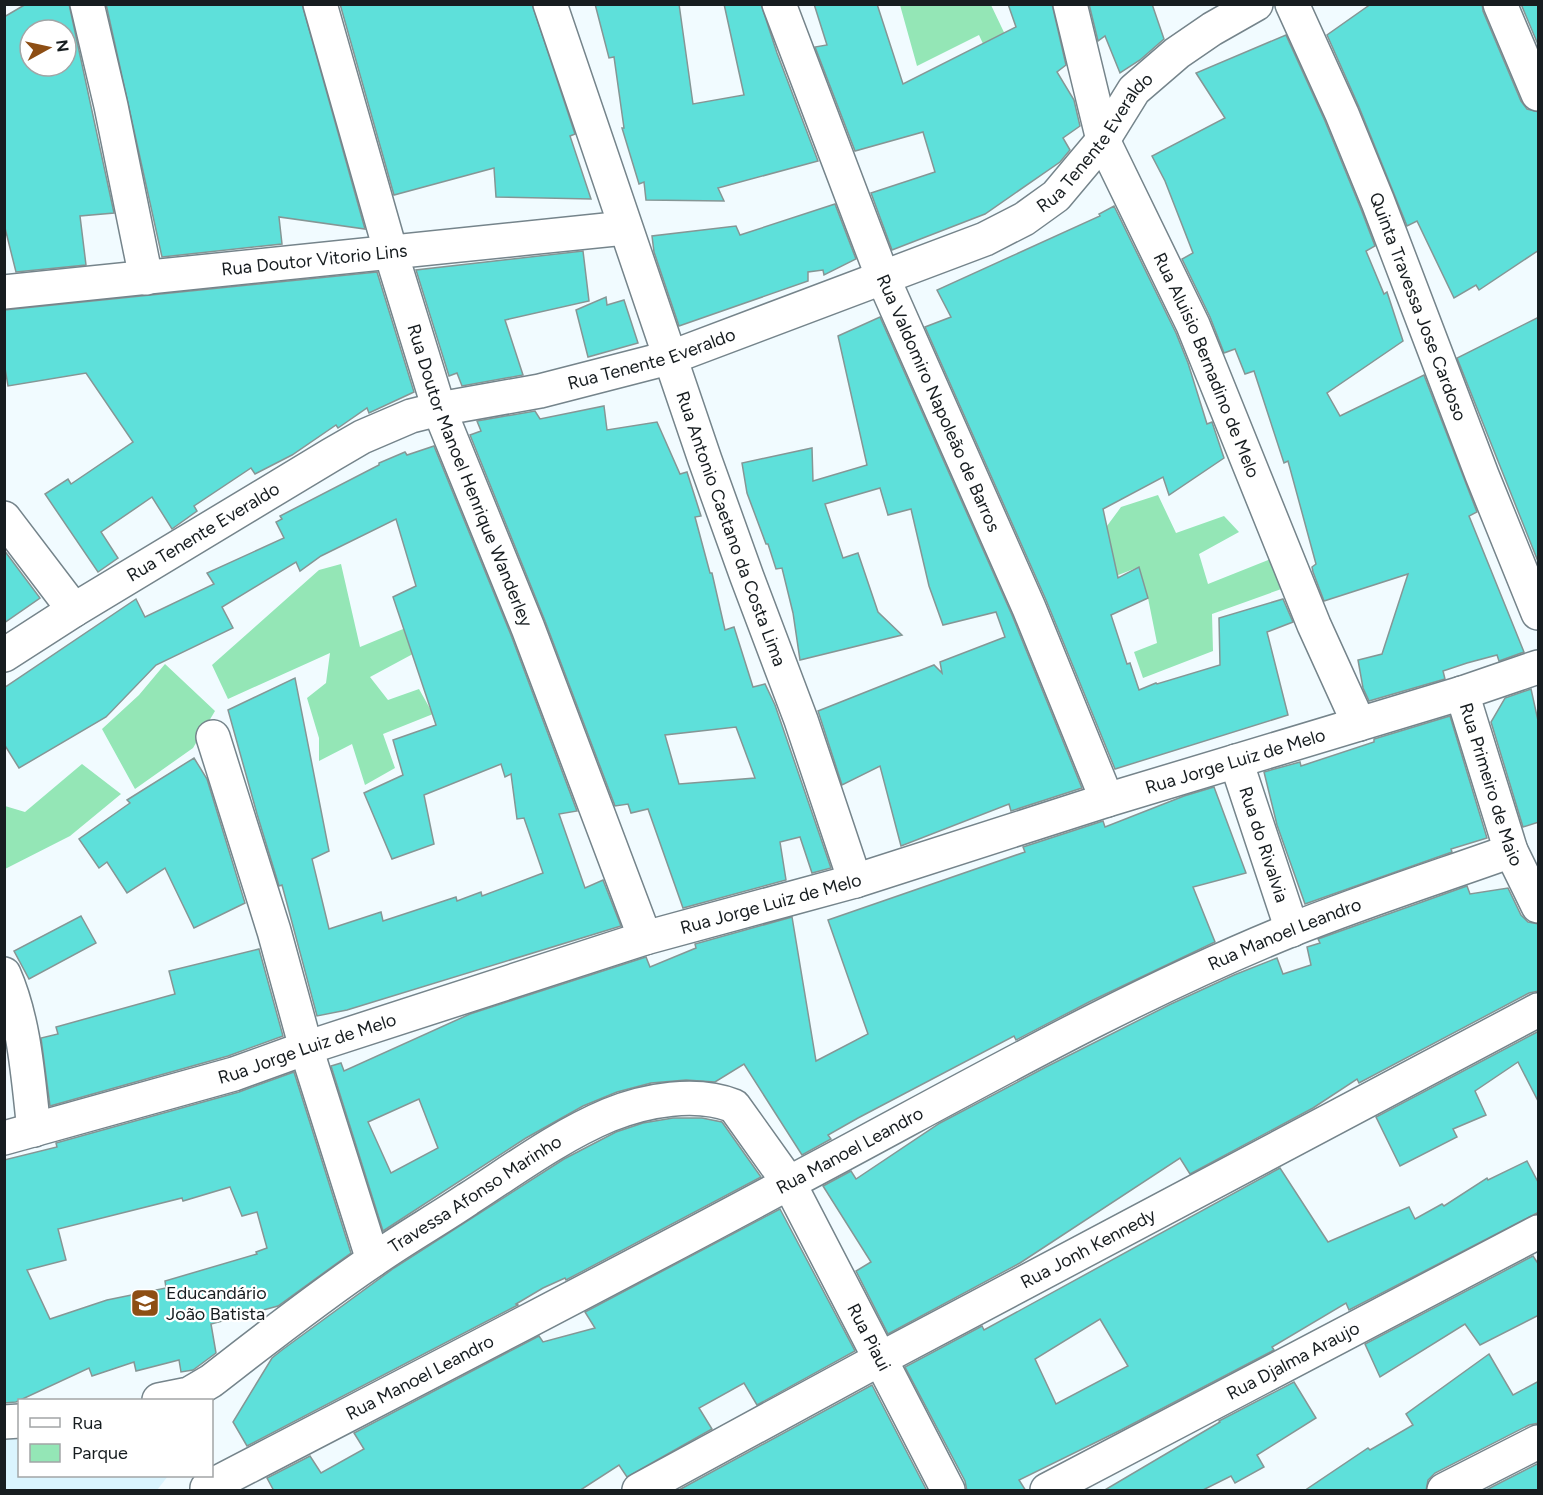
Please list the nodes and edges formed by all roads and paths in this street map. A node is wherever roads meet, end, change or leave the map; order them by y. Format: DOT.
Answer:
graph roads {
  1 [pos="87,4"];
  2 [pos="320,4"];
  3 [pos="550,4"];
  4 [pos="779,4"];
  5 [pos="1070,4"];
  6 [pos="1256,4"];
  7 [pos="1292,4"];
  8 [pos="1500,4"];
  9 [pos="1539,94"];
  10 [pos="1103,140"];
  11 [pos="625,228"];
  12 [pos="391,253"];
  13 [pos="146,278"];
  14 [pos="883,278"];
  15 [pos="4,292"];
  16 [pos="672,357"];
  17 [pos="439,408"];
  18 [pos="4,518"];
  19 [pos="74,610"];
  20 [pos="1539,613"];
  21 [pos="4,655"];
  22 [pos="1539,667"];
  23 [pos="1462,693"];
  24 [pos="1359,724"];
  25 [pos="213,737"];
  26 [pos="1236,762"];
  27 [pos="1107,800"];
  28 [pos="1511,851"];
  29 [pos="855,881"];
  30 [pos="1539,906"];
  31 [pos="1292,930"];
  32 [pos="645,938"];
  33 [pos="4,974"];
  34 [pos="1539,1010"];
  35 [pos="306,1048"];
  36 [pos="19,1134"];
  37 [pos="789,1183"];
  38 [pos="1539,1232"];
  39 [pos="373,1260"];
  40 [pos="880,1359"];
  41 [pos="180,1398"];
  42 [pos="1539,1442"];
  43 [pos="206,1485"];
  44 [pos="639,1491"];
  45 [pos="948,1491"];
  46 [pos="1047,1491"];
  47 [pos="1444,1491"];
  1 -- 13 [label="street"];
  2 -- 12 [label="street, Rua Doutor Manoel Henrique Wanderley"];
  3 -- 11 [label="street, Rua Antonio Caetano da Costa Lima"];
  4 -- 14 [label="street, Rua Valdomiro Napoleão de Barros"];
  5 -- 10 [label="street, Rua Aluisio Bernadino de Melo"];
  6 -- 10 [label="street, Rua Tenente Everaldo"];
  7 -- 20 [label="street, Quinta Travessa Jose Cardoso"];
  8 -- 9 [label="street"];
  10 -- 14 [label="street, Rua Tenente Everaldo"];
  10 -- 24 [label="street, Rua Aluisio Bernadino de Melo"];
  11 -- 12 [label="street, Rua Doutor Vitorio Lins"];
  11 -- 16 [label="street, Rua Antonio Caetano da Costa Lima"];
  12 -- 13 [label="street, Rua Doutor Vitorio Lins"];
  12 -- 17 [label="street, Rua Doutor Manoel Henrique Wanderley"];
  13 -- 15 [label="street, Rua Doutor Vitorio Lins"];
  14 -- 16 [label="street, Rua Tenente Everaldo"];
  14 -- 27 [label="street, Rua Valdomiro Napoleão de Barros"];
  16 -- 17 [label="street, Rua Tenente Everaldo"];
  16 -- 29 [label="street, Rua Antonio Caetano da Costa Lima"];
  17 -- 19 [label="street, Rua Tenente Everaldo"];
  17 -- 32 [label="street, Rua Doutor Manoel Henrique Wanderley"];
  18 -- 19 [label="street"];
  19 -- 21 [label="street, Rua Tenente Everaldo"];
  22 -- 23 [label="street, Rua Jorge Luiz de Melo"];
  23 -- 24 [label="street, Rua Jorge Luiz de Melo"];
  23 -- 28 [label="street, Rua Primeiro de Maio"];
  24 -- 26 [label="street, Rua Jorge Luiz de Melo"];
  25 -- 35 [label="street"];
  26 -- 27 [label="street, Rua Jorge Luiz de Melo"];
  26 -- 31 [label="street, Rua do Rivalvia"];
  27 -- 29 [label="street, Rua Jorge Luiz de Melo"];
  28 -- 30 [label="street, Rua Primeiro de Maio"];
  28 -- 31 [label="street, Rua Manoel Leandro"];
  29 -- 32 [label="street, Rua Jorge Luiz de Melo"];
  31 -- 37 [label="street, Rua Manoel Leandro"];
  32 -- 35 [label="street, Rua Jorge Luiz de Melo"];
  33 -- 36 [label="street"];
  34 -- 40 [label="street, Rua Jonh Kennedy"];
  35 -- 36 [label="street, Rua Jorge Luiz de Melo"];
  35 -- 39 [label="street"];
  37 -- 39 [label="street, Travessa Afonso Marinho"];
  37 -- 40 [label="street, Rua Piaui"];
  37 -- 43 [label="street, Rua Manoel Leandro"];
  38 -- 46 [label="street, Rua Djalma Araujo"];
  39 -- 41 [label="street, Travessa Afonso Marinho"];
  40 -- 44 [label="street, Rua Jonh Kennedy"];
  40 -- 45 [label="street, Rua Piaui"];
  42 -- 47 [label="street"];
}
